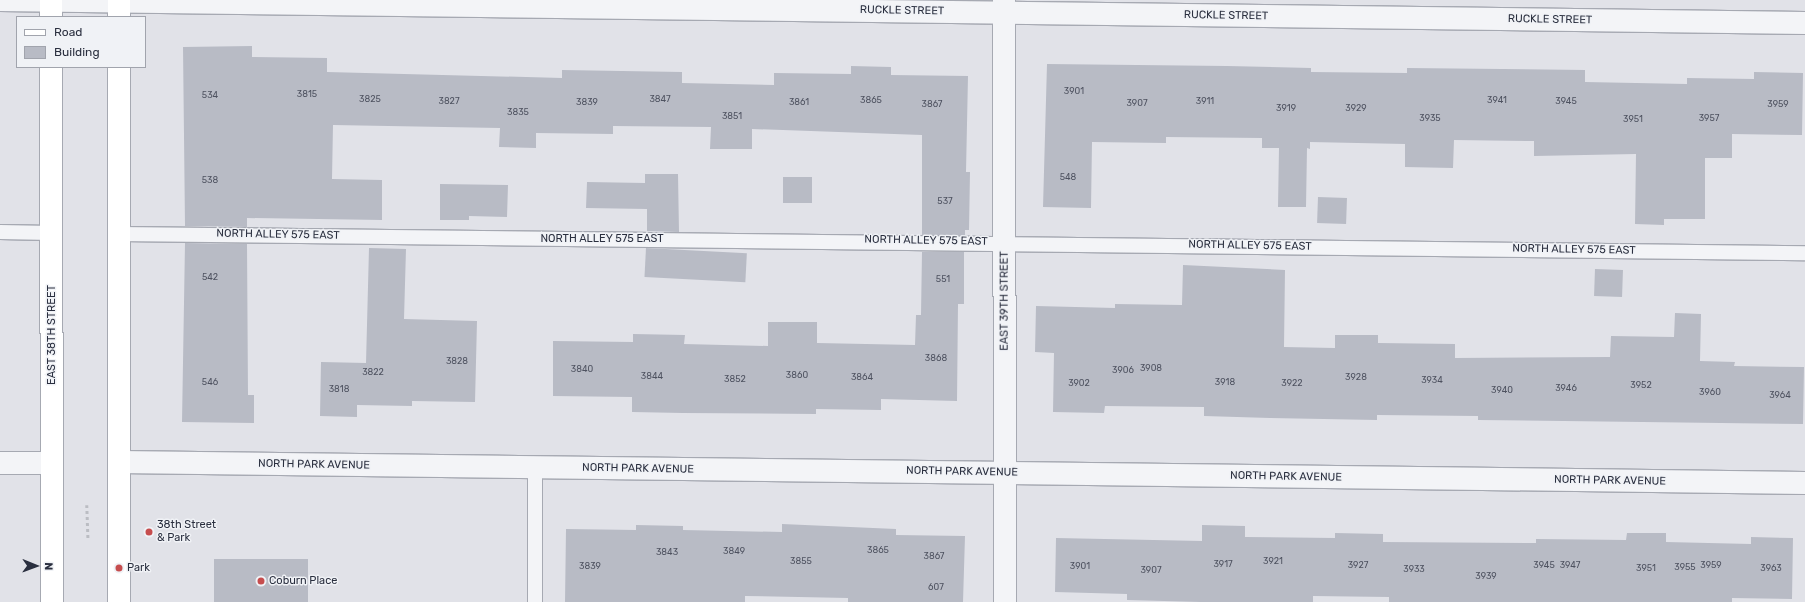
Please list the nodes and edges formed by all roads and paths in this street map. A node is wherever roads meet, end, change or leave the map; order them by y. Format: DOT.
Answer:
graph roads {
  1 [pos="0,0"];
  2 [pos="50,6"];
  3 [pos="119,6"];
  4 [pos="1004,7"];
  5 [pos="1805,23"];
  6 [pos="51,68"];
  7 [pos="119,68"];
  8 [pos="0,232"];
  9 [pos="51,233"];
  10 [pos="119,234"];
  11 [pos="1004,242"];
  12 [pos="1805,253"];
  13 [pos="0,462"];
  14 [pos="119,462"];
  15 [pos="52,463"];
  16 [pos="535,468"];
  17 [pos="1005,473"];
  18 [pos="1805,483"];
  19 [pos="87,505"];
  20 [pos="88,540"];
  21 [pos="52,602"];
  22 [pos="119,602"];
  23 [pos="535,602"];
  24 [pos="1005,602"];
  1 -- 2 [label="street, RUCKLE STREET"];
  2 -- 3 [label="street, RUCKLE STREET"];
  3 -- 4 [label="street, RUCKLE STREET"];
  4 -- 5 [label="street, RUCKLE STREET"];
  4 -- 11 [label="street, EAST 39TH STREET"];
  6 -- 9 [label="main road, EAST 38TH STREET"];
  7 -- 10 [label="main road"];
  8 -- 9 [label="lane"];
  9 -- 15 [label="main road, EAST 38TH STREET"];
  10 -- 11 [label="lane, NORTH ALLEY 575 EAST"];
  10 -- 14 [label="main road"];
  11 -- 12 [label="lane, NORTH ALLEY 575 EAST"];
  11 -- 17 [label="street, EAST 39TH STREET"];
  13 -- 15 [label="street"];
  14 -- 16 [label="street, NORTH PARK AVENUE"];
  14 -- 22 [label="main road"];
  15 -- 21 [label="main road, EAST 38TH STREET"];
  16 -- 17 [label="street, NORTH PARK AVENUE"];
  16 -- 23 [label="lane"];
  17 -- 18 [label="street, NORTH PARK AVENUE"];
  17 -- 24 [label="street, EAST 39TH STREET"];
  19 -- 20 [label="path"];
}
